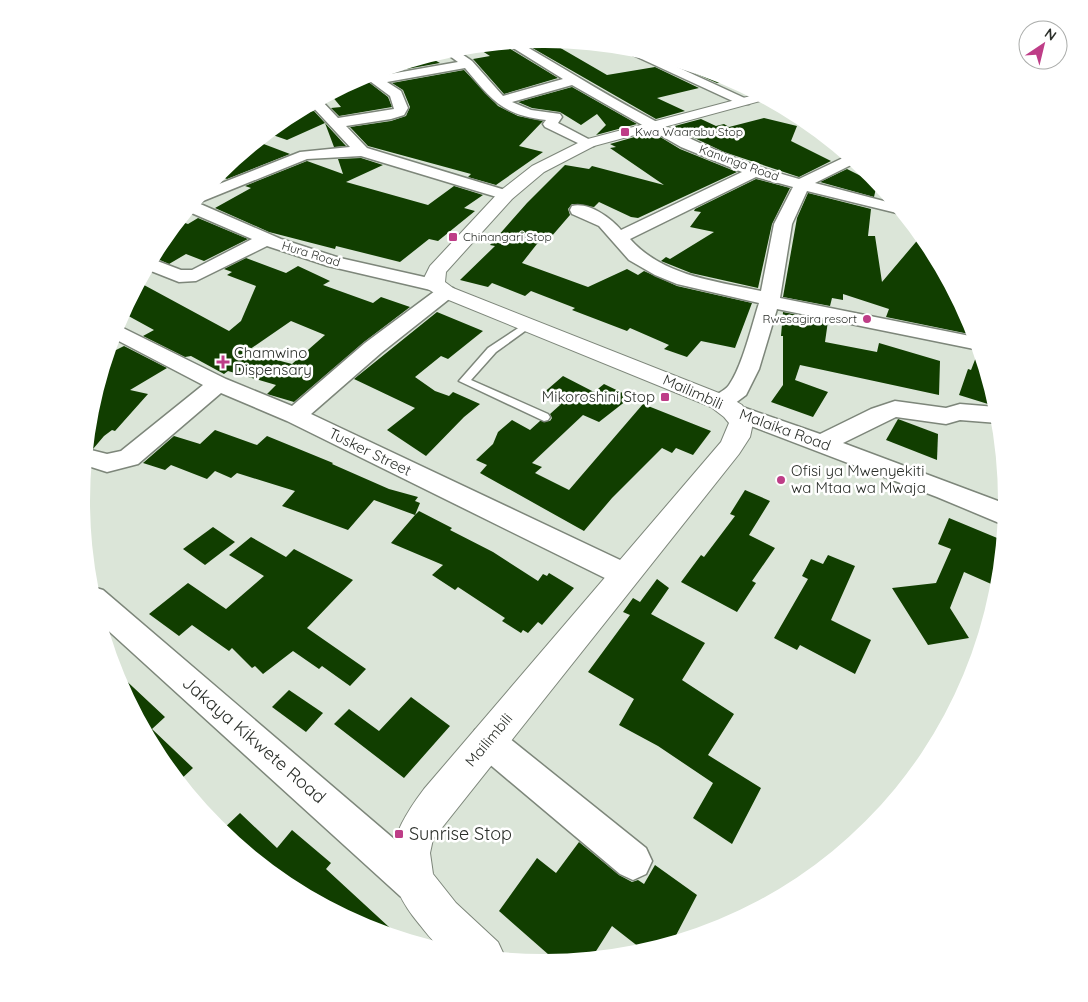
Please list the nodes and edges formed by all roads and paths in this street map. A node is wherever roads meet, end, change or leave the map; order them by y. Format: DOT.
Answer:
graph roads {
  1 [pos="520,48"];
  2 [pos="456,56"];
  3 [pos="468,64"];
  4 [pos="674,67"];
  5 [pos="391,74"];
  6 [pos="376,80"];
  7 [pos="575,80"];
  8 [pos="754,99"];
  9 [pos="500,101"];
  10 [pos="319,107"];
  11 [pos="335,123"];
  12 [pos="651,125"];
  13 [pos="589,143"];
  14 [pos="362,151"];
  15 [pos="845,162"];
  16 [pos="756,171"];
  17 [pos="802,184"];
  18 [pos="212,193"];
  19 [pos="506,195"];
  20 [pos="890,208"];
  21 [pos="197,209"];
  22 [pos="578,210"];
  23 [pos="618,238"];
  24 [pos="267,239"];
  25 [pos="156,267"];
  26 [pos="441,289"];
  27 [pos="769,301"];
  28 [pos="530,324"];
  29 [pos="122,335"];
  30 [pos="968,342"];
  31 [pos="218,384"];
  32 [pos="726,406"];
  33 [pos="989,414"];
  34 [pos="295,416"];
  35 [pos="544,418"];
  36 [pos="821,444"];
  37 [pos="92,459"];
  38 [pos="998,512"];
  39 [pos="625,575"];
  40 [pos="104,608"];
  41 [pos="488,741"];
  42 [pos="633,862"];
  43 [pos="414,882"];
  44 [pos="476,949"];
  1 -- 7 [label="street, Kanunga Road"];
  2 -- 3 [label="street"];
  3 -- 5 [label="street"];
  3 -- 9 [label="street"];
  4 -- 8 [label="street"];
  6 -- 11 [label="street"];
  7 -- 9 [label="street"];
  7 -- 12 [label="street, Kanunga Road"];
  8 -- 12 [label="street"];
  9 -- 13 [label="street"];
  10 -- 11 [label="street"];
  11 -- 14 [label="street"];
  12 -- 13 [label="street"];
  12 -- 16 [label="street, Kanunga Road"];
  13 -- 19 [label="street"];
  14 -- 18 [label="street"];
  14 -- 19 [label="street"];
  15 -- 17 [label="street"];
  16 -- 17 [label="street, Kanunga Road"];
  16 -- 23 [label="street"];
  17 -- 20 [label="street, Kanunga Road"];
  17 -- 27 [label="street"];
  19 -- 26 [label="street"];
  21 -- 24 [label="street, Hura Road"];
  22 -- 23 [label="street"];
  23 -- 27 [label="street"];
  24 -- 25 [label="street"];
  24 -- 26 [label="street, Hura Road"];
  26 -- 28 [label="street, Mailimbili"];
  26 -- 34 [label="street"];
  27 -- 30 [label="street"];
  27 -- 32 [label="street"];
  28 -- 32 [label="street, Mailimbili"];
  28 -- 35 [label="lane"];
  29 -- 31 [label="street, Tusker Street"];
  31 -- 34 [label="street, Tusker Street"];
  31 -- 37 [label="street"];
  32 -- 36 [label="street, Malaika Road"];
  32 -- 39 [label="street, Mailimbili"];
  33 -- 36 [label="street"];
  34 -- 39 [label="street, Tusker Street"];
  36 -- 38 [label="street, Malaika Road"];
  39 -- 41 [label="street, Mailimbili"];
  40 -- 43 [label="street, Jakaya Kikwete Road"];
  41 -- 42 [label="street"];
  41 -- 43 [label="street, Mailimbili"];
  43 -- 44 [label="street, Mailimbili"];
}
